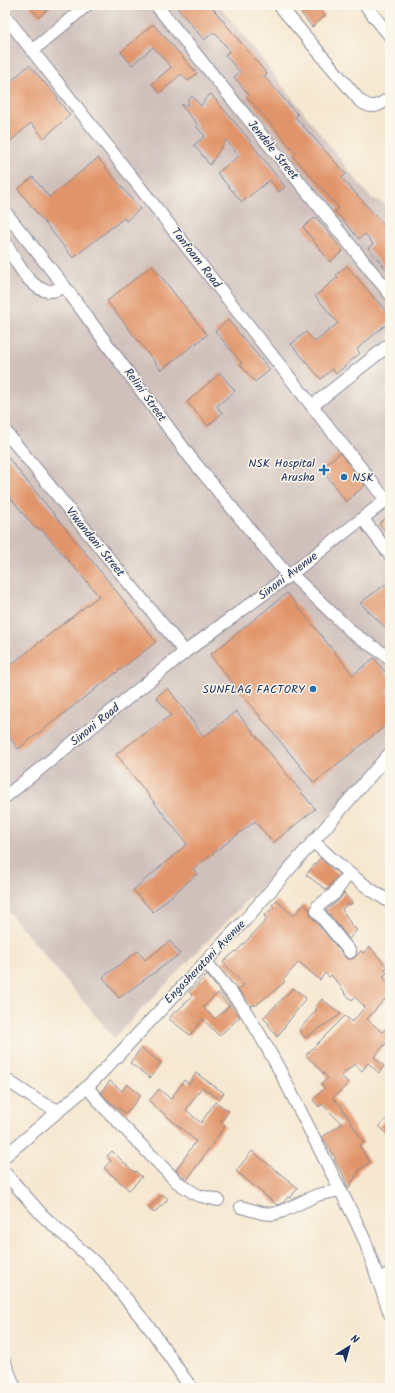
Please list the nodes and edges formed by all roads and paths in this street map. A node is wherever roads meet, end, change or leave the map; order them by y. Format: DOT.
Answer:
graph roads {
  1 [pos="88,5"];
  2 [pos="156,5"];
  3 [pos="279,5"];
  4 [pos="365,5"];
  5 [pos="5,16"];
  6 [pos="390,36"];
  7 [pos="32,51"];
  8 [pos="390,98"];
  9 [pos="5,212"];
  10 [pos="5,242"];
  11 [pos="65,287"];
  12 [pos="390,294"];
  13 [pos="390,344"];
  14 [pos="312,406"];
  15 [pos="5,431"];
  16 [pos="388,498"];
  17 [pos="362,519"];
  18 [pos="390,555"];
  19 [pos="290,575"];
  20 [pos="184,652"];
  21 [pos="390,658"];
  22 [pos="390,753"];
  23 [pos="5,797"];
  24 [pos="313,841"];
  25 [pos="349,873"];
  26 [pos="388,901"];
  27 [pos="350,952"];
  28 [pos="206,962"];
  29 [pos="5,1079"];
  30 [pos="86,1087"];
  31 [pos="59,1111"];
  32 [pos="5,1156"];
  33 [pos="5,1173"];
  34 [pos="340,1190"];
  35 [pos="218,1200"];
  36 [pos="241,1207"];
  37 [pos="390,1274"];
  38 [pos="378,1280"];
  39 [pos="390,1314"];
  40 [pos="6,1368"];
  41 [pos="15,1388"];
  42 [pos="192,1388"];
  1 -- 7 [label="street"];
  2 -- 12 [label="street, Jendele Street"];
  3 -- 8 [label="street"];
  4 -- 6 [label="street"];
  5 -- 7 [label="street, Tanfoam Road"];
  7 -- 14 [label="street, Tanfoam Road"];
  9 -- 11 [label="street, Relini Street"];
  10 -- 11 [label="street"];
  11 -- 19 [label="street, Relini Street"];
  13 -- 14 [label="street"];
  14 -- 16 [label="street, Tanfoam Road"];
  15 -- 20 [label="street, Viwandani Street"];
  16 -- 17 [label="street, Sinoni Avenue"];
  17 -- 18 [label="street"];
  17 -- 19 [label="street, Sinoni Avenue"];
  19 -- 20 [label="street, Sinoni Avenue"];
  19 -- 21 [label="street"];
  20 -- 23 [label="street, Sinoni Road"];
  22 -- 24 [label="street, Engosheratoni Avenue"];
  24 -- 25 [label="street"];
  24 -- 28 [label="street, Engosheratoni Avenue"];
  25 -- 26 [label="street"];
  25 -- 27 [label="street"];
  28 -- 30 [label="street, Engosheratoni Avenue"];
  28 -- 34 [label="street"];
  29 -- 31 [label="street"];
  30 -- 31 [label="street, Engosheratoni Avenue"];
  30 -- 35 [label="street"];
  31 -- 32 [label="street, Engosheratoni Avenue"];
  33 -- 42 [label="street"];
  34 -- 36 [label="street"];
  34 -- 38 [label="street"];
  37 -- 38 [label="street"];
  38 -- 39 [label="street"];
  40 -- 41 [label="street"];
}
